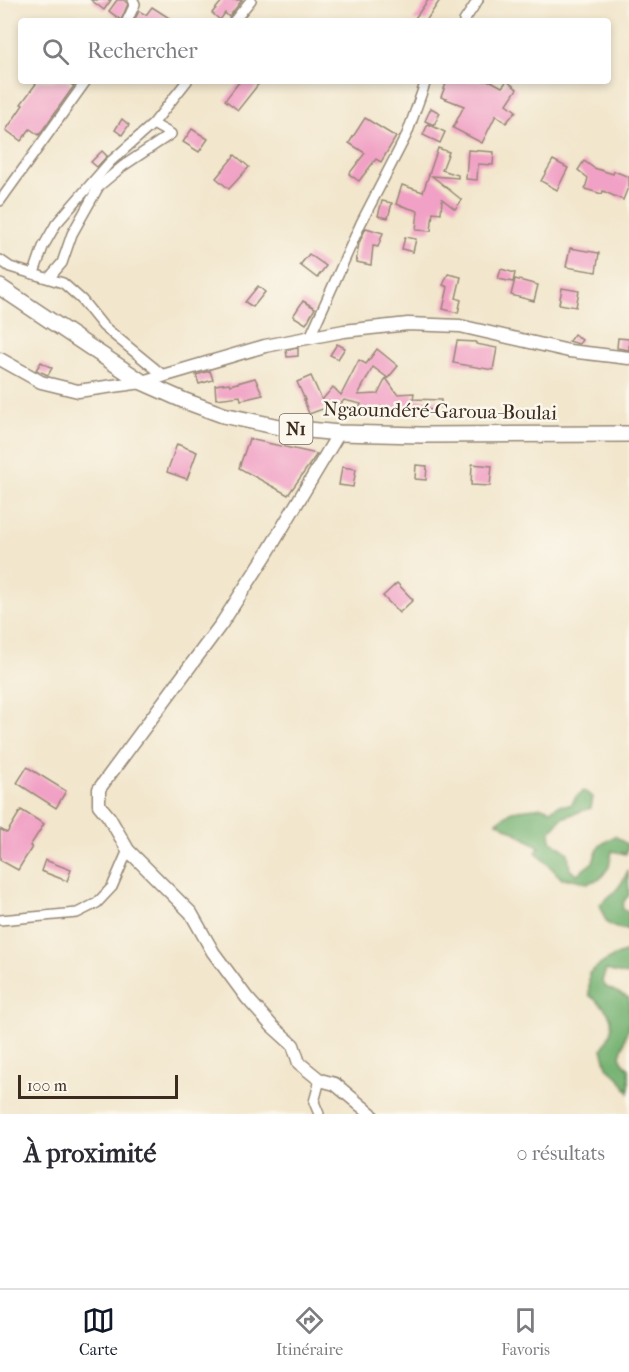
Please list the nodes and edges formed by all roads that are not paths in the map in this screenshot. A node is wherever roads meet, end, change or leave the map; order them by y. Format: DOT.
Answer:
graph roads {
  1 [pos="133,0"];
  2 [pos="250,0"];
  3 [pos="478,0"];
  4 [pos="128,18"];
  5 [pos="236,18"];
  6 [pos="466,18"];
  7 [pos="84,84"];
  8 [pos="185,84"];
  9 [pos="425,84"];
  10 [pos="153,124"];
  11 [pos="0,201"];
  12 [pos="0,260"];
  13 [pos="34,273"];
  14 [pos="49,278"];
  15 [pos="0,286"];
  16 [pos="310,337"];
  17 [pos="629,358"];
  18 [pos="0,359"];
  19 [pos="164,376"];
  20 [pos="142,382"];
  21 [pos="339,433"];
  22 [pos="629,434"];
  23 [pos="128,850"];
  24 [pos="0,920"];
  25 [pos="320,1080"];
  26 [pos="319,1114"];
  27 [pos="371,1114"];
  1 -- 4 [label="street"];
  2 -- 5 [label="street"];
  3 -- 6 [label="street"];
  7 -- 11 [label="street"];
  8 -- 10 [label="street"];
  9 -- 16 [label="street"];
  10 -- 13 [label="street"];
  10 -- 14 [label="street"];
  12 -- 13 [label="street"];
  13 -- 14 [label="street"];
  14 -- 19 [label="street"];
  15 -- 20 [label="highway, Ngaoundéré-Garoua-Boulai / N1"];
  16 -- 17 [label="street"];
  16 -- 19 [label="street"];
  18 -- 20 [label="street"];
  19 -- 20 [label="street"];
  20 -- 21 [label="highway, Ngaoundéré-Garoua-Boulai / N1"];
  21 -- 22 [label="highway, Ngaoundéré-Garoua-Boulai / N1"];
  21 -- 23 [label="street"];
  23 -- 24 [label="street"];
  23 -- 25 [label="street"];
  25 -- 26 [label="street"];
  25 -- 27 [label="street"];
}
